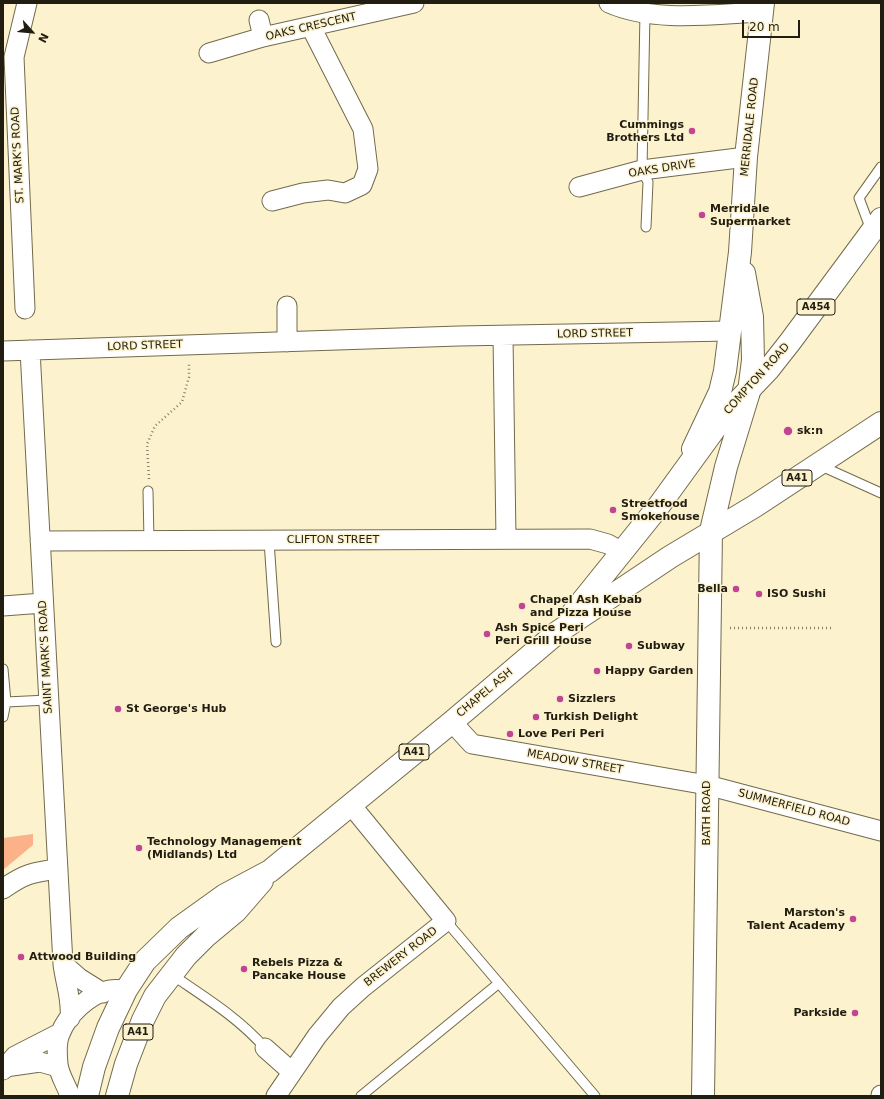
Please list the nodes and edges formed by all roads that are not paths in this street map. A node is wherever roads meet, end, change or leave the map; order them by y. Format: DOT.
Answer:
graph roads {
  1 [pos="27,3"];
  2 [pos="414,3"];
  3 [pos="610,3"];
  4 [pos="763,7"];
  5 [pos="645,12"];
  6 [pos="311,27"];
  7 [pos="209,53"];
  8 [pos="8,57"];
  9 [pos="746,157"];
  10 [pos="881,167"];
  11 [pos="642,170"];
  12 [pos="579,187"];
  13 [pos="272,201"];
  14 [pos="876,225"];
  15 [pos="646,227"];
  16 [pos="740,252"];
  17 [pos="287,306"];
  18 [pos="26,309"];
  19 [pos="730,331"];
  20 [pos="503,336"];
  21 [pos="287,342"];
  22 [pos="30,350"];
  23 [pos="3,351"];
  24 [pos="749,392"];
  25 [pos="881,424"];
  26 [pos="818,464"];
  27 [pos="677,483"];
  28 [pos="148,491"];
  29 [pos="881,493"];
  30 [pos="711,531"];
  31 [pos="506,540"];
  32 [pos="40,541"];
  33 [pos="150,541"];
  34 [pos="268,541"];
  35 [pos="622,552"];
  36 [pos="42,603"];
  37 [pos="3,606"];
  38 [pos="558,632"];
  39 [pos="276,642"];
  40 [pos="3,669"];
  41 [pos="48,700"];
  42 [pos="6,702"];
  43 [pos="3,717"];
  44 [pos="452,722"];
  45 [pos="707,785"];
  46 [pos="352,805"];
  47 [pos="881,831"];
  48 [pos="58,869"];
  49 [pos="270,871"];
  50 [pos="3,889"];
  51 [pos="446,921"];
  52 [pos="63,964"];
  53 [pos="170,974"];
  54 [pos="499,983"];
  55 [pos="126,990"];
  56 [pos="103,993"];
  57 [pos="70,1019"];
  58 [pos="265,1048"];
  59 [pos="58,1067"];
  60 [pos="4,1068"];
  61 [pos="292,1072"];
  62 [pos="70,1096"];
  63 [pos="87,1096"];
  64 [pos="117,1096"];
  65 [pos="276,1096"];
  66 [pos="361,1096"];
  67 [pos="595,1096"];
  68 [pos="703,1096"];
  1 -- 8 [label="street, ST. MARK'S ROAD"];
  2 -- 6 [label="street, OAKS CRESCENT"];
  3 -- 5 [label="street"];
  4 -- 5 [label="street"];
  4 -- 9 [label="main road, MERRIDALE ROAD"];
  5 -- 11 [label="lane"];
  6 -- 7 [label="street, OAKS CRESCENT"];
  6 -- 13 [label="street"];
  8 -- 18 [label="street, ST. MARK'S ROAD"];
  9 -- 11 [label="street, OAKS DRIVE"];
  9 -- 16 [label="main road, MERRIDALE ROAD"];
  10 -- 14 [label="lane"];
  11 -- 12 [label="street, OAKS DRIVE"];
  11 -- 15 [label="lane"];
  14 -- 24 [label="main road, COMPTON ROAD / A454"];
  16 -- 19 [label="main road, MERRIDALE ROAD"];
  16 -- 24 [label="main road, MERRIDALE ROAD"];
  17 -- 21 [label="street"];
  19 -- 20 [label="street, LORD STREET"];
  19 -- 27 [label="main road, MERRIDALE ROAD"];
  20 -- 21 [label="street, LORD STREET"];
  20 -- 31 [label="street"];
  21 -- 22 [label="street, LORD STREET"];
  22 -- 23 [label="street, LORD STREET"];
  22 -- 32 [label="street, SAINT MARK'S ROAD"];
  24 -- 27 [label="main road, COMPTON ROAD / A454"];
  24 -- 30 [label="main road, BATH ROAD"];
  25 -- 26 [label="main road, A41"];
  26 -- 29 [label="lane"];
  26 -- 30 [label="main road, A41"];
  27 -- 35 [label="main road, A454"];
  28 -- 33 [label="lane"];
  30 -- 38 [label="main road, CHAPEL ASH / A41"];
  30 -- 45 [label="main road, BATH ROAD"];
  31 -- 34 [label="street, CLIFTON STREET"];
  31 -- 35 [label="street, CLIFTON STREET"];
  32 -- 33 [label="street, CLIFTON STREET"];
  32 -- 36 [label="street, SAINT MARK'S ROAD"];
  33 -- 34 [label="street, CLIFTON STREET"];
  34 -- 39 [label="lane"];
  35 -- 38 [label="main road, A454"];
  36 -- 37 [label="street"];
  36 -- 41 [label="street, SAINT MARK'S ROAD"];
  38 -- 44 [label="main road, CHAPEL ASH / A41"];
  40 -- 42 [label="lane"];
  41 -- 42 [label="lane"];
  41 -- 48 [label="street, SAINT MARK'S ROAD"];
  42 -- 43 [label="lane"];
  44 -- 45 [label="street, MEADOW STREET"];
  44 -- 46 [label="main road, CHAPEL ASH / A41"];
  45 -- 47 [label="street, SUMMERFIELD ROAD"];
  45 -- 68 [label="main road, BATH ROAD"];
  46 -- 49 [label="main road, CHAPEL ASH / A41"];
  46 -- 51 [label="street, BREWERY ROAD"];
  48 -- 50 [label="street"];
  48 -- 52 [label="street, SAINT MARK'S ROAD"];
  49 -- 53 [label="main road, A41"];
  49 -- 55 [label="main road, A41"];
  51 -- 54 [label="lane"];
  51 -- 61 [label="street, BREWERY ROAD"];
  52 -- 56 [label="street"];
  52 -- 57 [label="street, SAINT MARK'S ROAD"];
  53 -- 58 [label="lane"];
  53 -- 64 [label="main road, A41"];
  54 -- 66 [label="lane"];
  54 -- 67 [label="lane"];
  55 -- 56 [label="street"];
  55 -- 63 [label="main road, A41"];
  56 -- 57 [label="street"];
  57 -- 59 [label="street, SAINT MARK'S ROAD"];
  57 -- 60 [label="street"];
  58 -- 61 [label="street"];
  59 -- 60 [label="street"];
  59 -- 62 [label="street, SAINT MARK'S ROAD"];
  61 -- 65 [label="street, BREWERY ROAD"];
}
